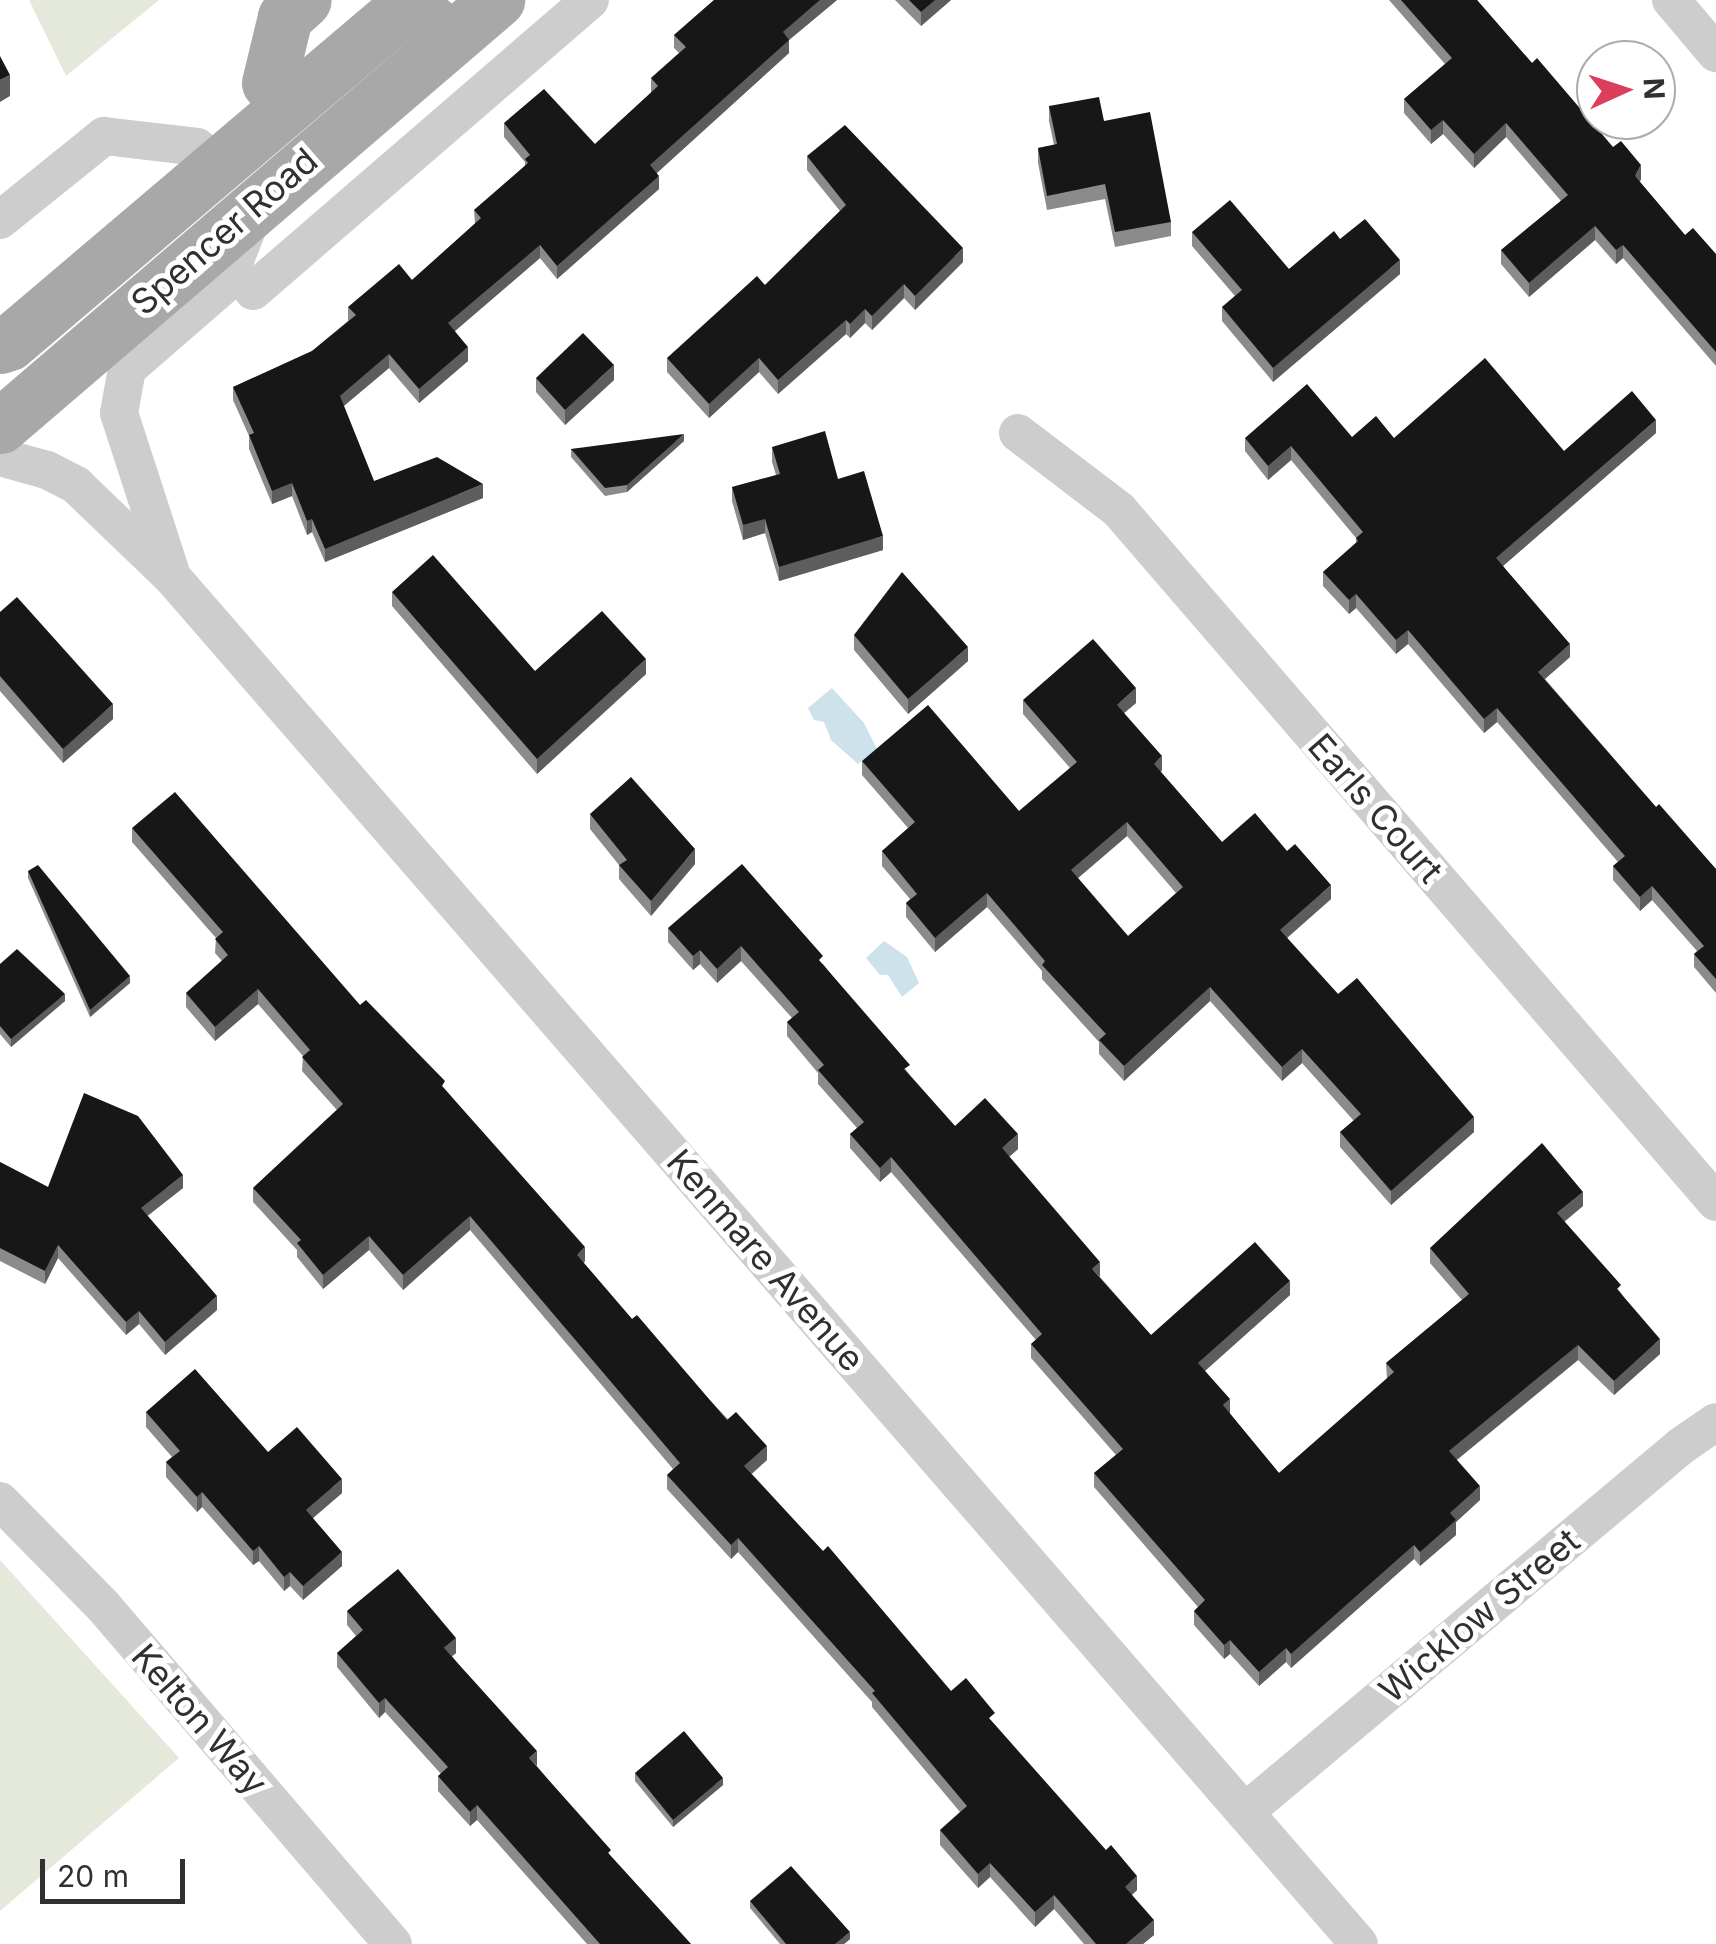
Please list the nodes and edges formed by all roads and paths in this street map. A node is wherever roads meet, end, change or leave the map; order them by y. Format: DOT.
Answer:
graph roads {
  1 [pos="304,0"];
  2 [pos="361,0"];
  3 [pos="497,0"];
  4 [pos="590,0"];
  5 [pos="1671,0"];
  6 [pos="450,38"];
  7 [pos="1716,53"];
  8 [pos="269,83"];
  9 [pos="492,87"];
  10 [pos="198,147"];
  11 [pos="258,200"];
  12 [pos="0,220"];
  13 [pos="253,291"];
  14 [pos="0,303"];
  15 [pos="0,346"];
  16 [pos="0,426"];
  17 [pos="1018,433"];
  18 [pos="0,457"];
  19 [pos="172,577"];
  20 [pos="1716,1202"];
  21 [pos="1716,1422"];
  22 [pos="0,1501"];
  23 [pos="1245,1812"];
  24 [pos="393,1944"];
  25 [pos="1359,1944"];
  1 -- 8 [label="main road"];
  2 -- 8 [label="main road"];
  3 -- 6 [label="main road, Spencer Road"];
  4 -- 9 [label="street, Spencer Road"];
  5 -- 7 [label="street"];
  6 -- 9 [label="street"];
  6 -- 11 [label="main road, Spencer Road"];
  6 -- 15 [label="main road"];
  8 -- 10 [label="main road"];
  9 -- 13 [label="street, Spencer Road"];
  10 -- 12 [label="street"];
  10 -- 14 [label="main road"];
  11 -- 16 [label="main road, Spencer Road"];
  11 -- 19 [label="street, Kenmare Avenue"];
  17 -- 20 [label="street, Earls Court"];
  18 -- 19 [label="street, Kenmare Avenue"];
  19 -- 23 [label="street, Kenmare Avenue"];
  21 -- 23 [label="street, Wicklow Street"];
  22 -- 24 [label="street, Kelton Way"];
  23 -- 25 [label="street, Kenmare Avenue"];
}
